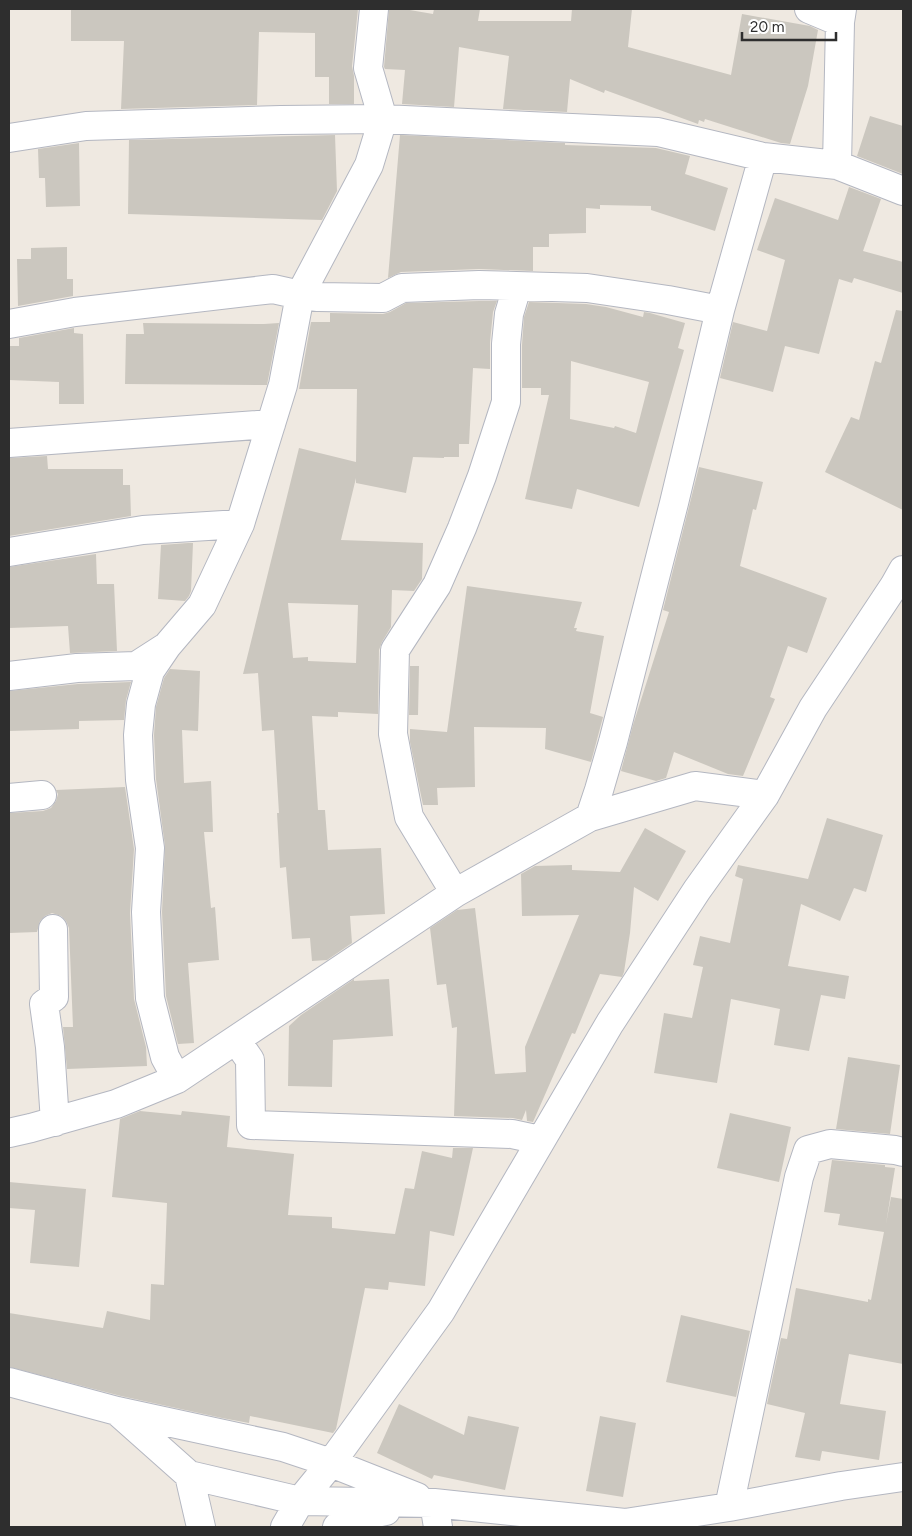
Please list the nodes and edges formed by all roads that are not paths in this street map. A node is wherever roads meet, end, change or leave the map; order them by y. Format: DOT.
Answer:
graph roads {
  1 [pos="374,9"];
  2 [pos="809,9"];
  3 [pos="841,16"];
  4 [pos="383,119"];
  5 [pos="9,138"];
  6 [pos="763,157"];
  7 [pos="837,165"];
  8 [pos="903,191"];
  9 [pos="517,287"];
  10 [pos="300,295"];
  11 [pos="720,310"];
  12 [pos="9,324"];
  13 [pos="272,424"];
  14 [pos="9,443"];
  15 [pos="240,524"];
  16 [pos="9,552"];
  17 [pos="900,581"];
  18 [pos="167,646"];
  19 [pos="9,676"];
  20 [pos="42,795"];
  21 [pos="765,795"];
  22 [pos="9,798"];
  23 [pos="590,817"];
  24 [pos="455,893"];
  25 [pos="54,929"];
  26 [pos="236,1040"];
  27 [pos="177,1079"];
  28 [pos="55,1122"];
  29 [pos="9,1133"];
  30 [pos="540,1140"];
  31 [pos="903,1152"];
  32 [pos="9,1382"];
  33 [pos="117,1411"];
  34 [pos="331,1463"];
  35 [pos="189,1475"];
  36 [pos="903,1477"];
  37 [pos="300,1501"];
  38 [pos="729,1507"];
  39 [pos="436,1515"];
  40 [pos="202,1527"];
  41 [pos="285,1527"];
  42 [pos="337,1527"];
  1 -- 4 [label="street"];
  2 -- 3 [label="street"];
  3 -- 7 [label="street"];
  4 -- 5 [label="street"];
  4 -- 6 [label="street"];
  4 -- 10 [label="street"];
  6 -- 7 [label="street"];
  6 -- 11 [label="street"];
  7 -- 8 [label="street"];
  9 -- 10 [label="street"];
  9 -- 11 [label="street"];
  9 -- 24 [label="street"];
  10 -- 12 [label="street"];
  10 -- 13 [label="street"];
  11 -- 23 [label="street"];
  13 -- 14 [label="street"];
  13 -- 15 [label="street"];
  15 -- 16 [label="street"];
  15 -- 18 [label="street"];
  17 -- 21 [label="street"];
  18 -- 19 [label="street"];
  18 -- 27 [label="street"];
  20 -- 22 [label="street"];
  21 -- 23 [label="street"];
  21 -- 30 [label="street"];
  23 -- 24 [label="street"];
  24 -- 26 [label="street"];
  25 -- 28 [label="street"];
  26 -- 27 [label="street"];
  26 -- 30 [label="street"];
  27 -- 28 [label="street"];
  28 -- 29 [label="street"];
  30 -- 34 [label="street"];
  31 -- 38 [label="street"];
  32 -- 33 [label="street"];
  33 -- 34 [label="street"];
  33 -- 35 [label="street"];
  34 -- 37 [label="street"];
  34 -- 39 [label="street"];
  35 -- 37 [label="street"];
  35 -- 40 [label="street"];
  36 -- 38 [label="street"];
  37 -- 39 [label="street"];
  37 -- 41 [label="street"];
  38 -- 39 [label="street"];
  39 -- 42 [label="street"];
}
